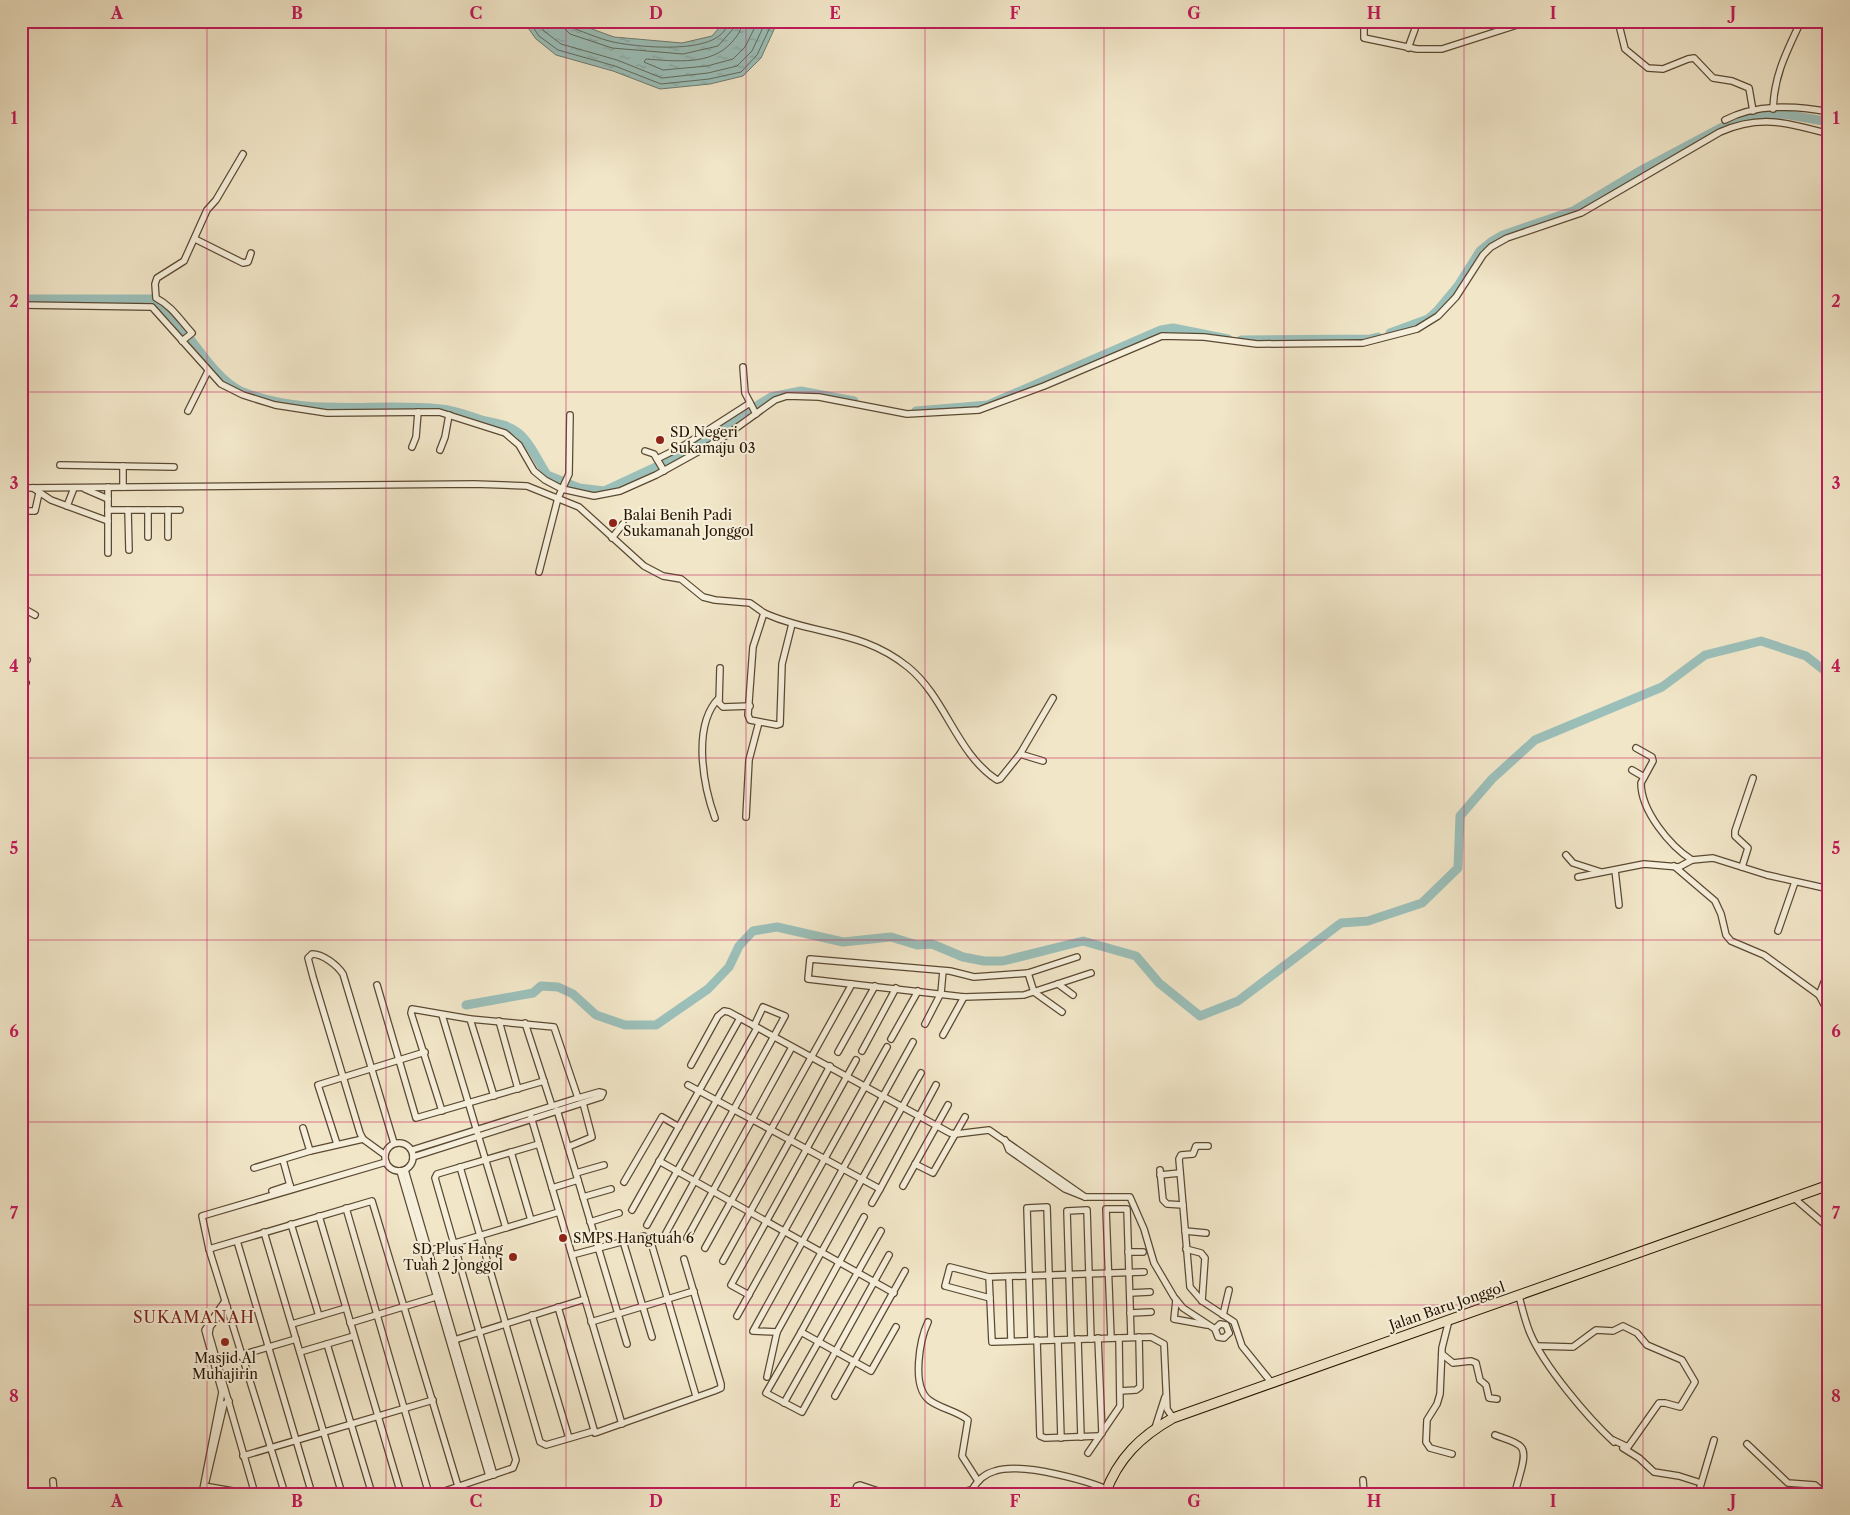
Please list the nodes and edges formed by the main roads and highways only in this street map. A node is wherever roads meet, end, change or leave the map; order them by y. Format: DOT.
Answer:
graph roads {
  1 [pos="1829,1185"];
  2 [pos="1106,1491"];
  1 -- 2 [label="main road, Jalan Baru Jonggol"];
}
